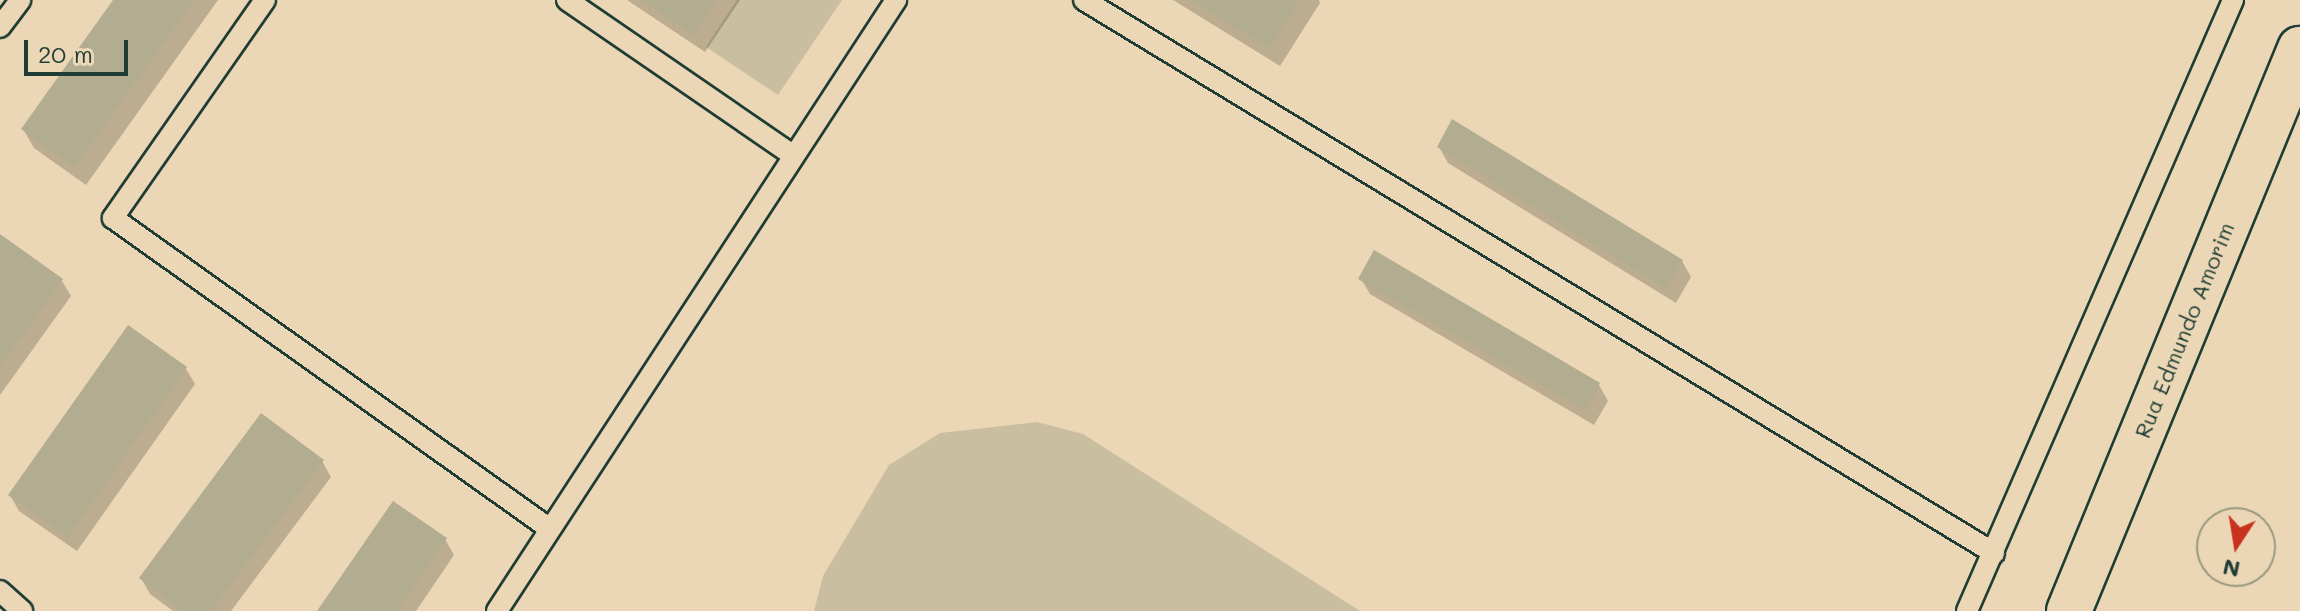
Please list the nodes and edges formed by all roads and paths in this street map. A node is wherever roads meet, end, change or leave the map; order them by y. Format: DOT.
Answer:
graph roads {
  1 [pos="20,0"];
  2 [pos="265,0"];
  3 [pos="567,0"];
  4 [pos="896,0"];
  5 [pos="1084,0"];
  6 [pos="2233,0"];
  7 [pos="0,27"];
  8 [pos="2300,49"];
  9 [pos="794,156"];
  10 [pos="550,529"];
  11 [pos="1994,553"];
  12 [pos="0,591"];
  13 [pos="22,611"];
  14 [pos="497,611"];
  15 [pos="1967,611"];
  16 [pos="2069,611"];
  1 -- 7 [label="lane"];
  2 -- 10 [label="lane"];
  3 -- 9 [label="lane"];
  4 -- 9 [label="lane"];
  5 -- 11 [label="lane"];
  6 -- 11 [label="lane"];
  8 -- 16 [label="street, Rua Edmundo Amorim"];
  9 -- 10 [label="lane"];
  10 -- 14 [label="lane"];
  11 -- 15 [label="lane"];
  12 -- 13 [label="lane"];
}
